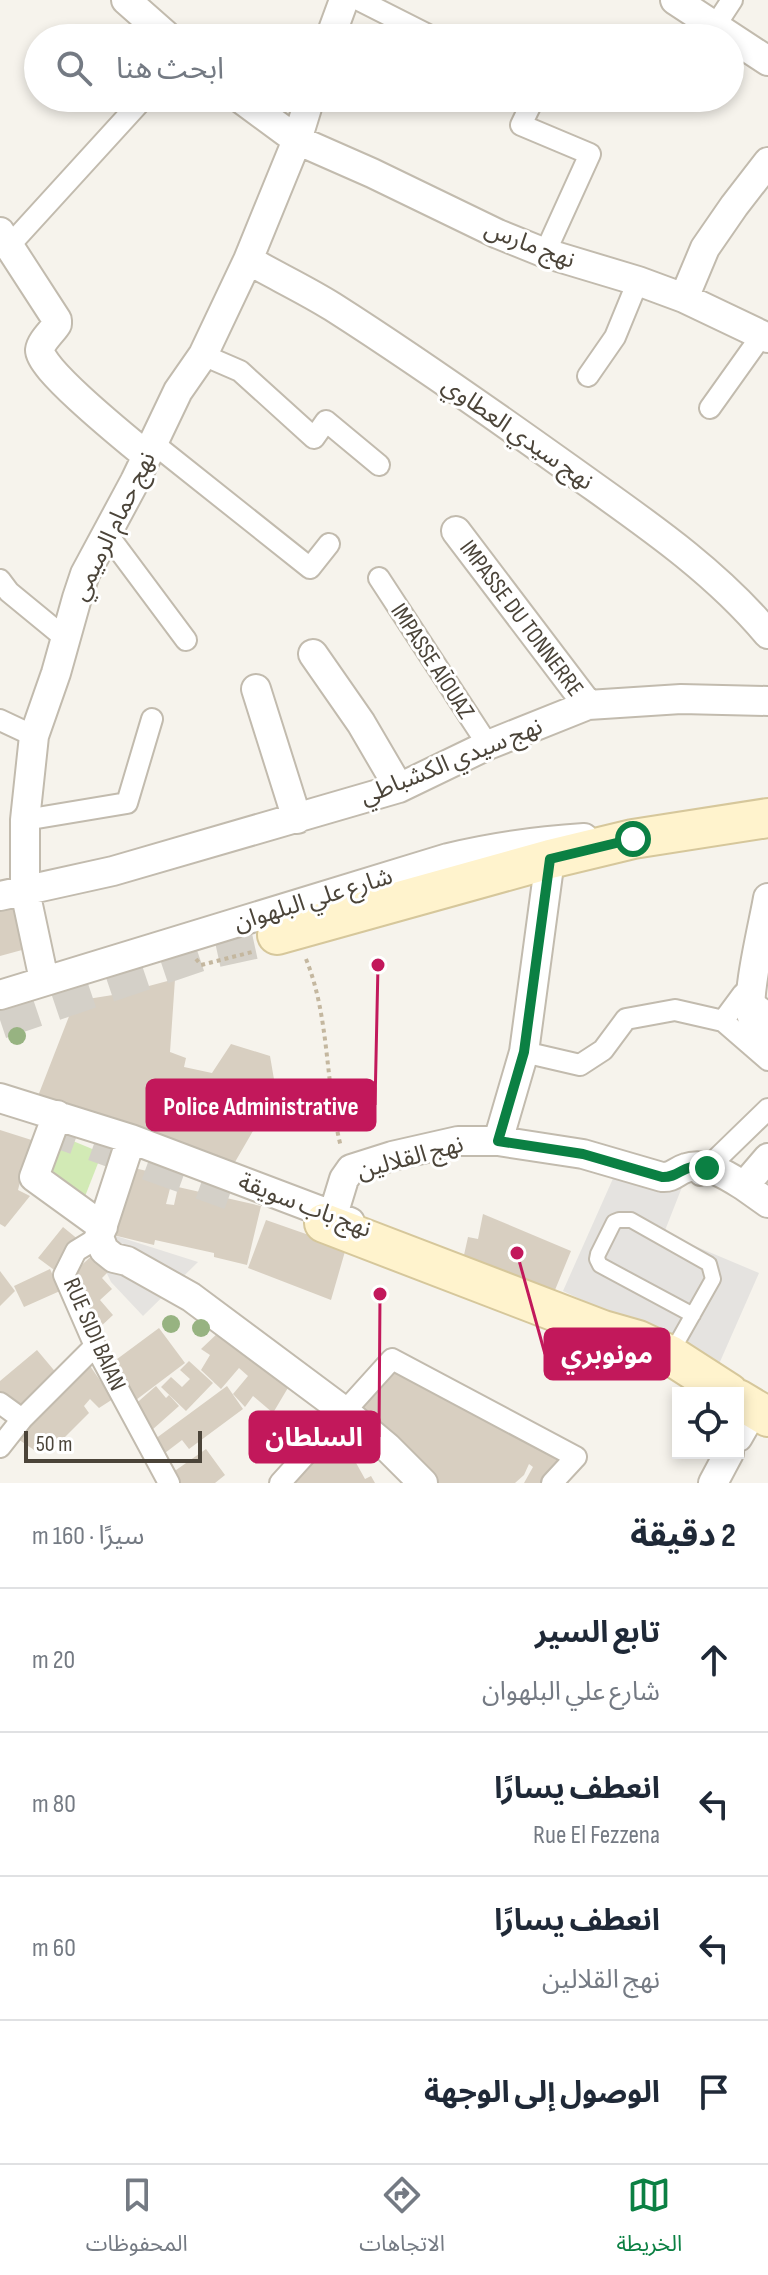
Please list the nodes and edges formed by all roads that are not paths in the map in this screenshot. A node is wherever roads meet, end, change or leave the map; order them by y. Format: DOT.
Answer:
graph roads {
  1 [pos="126,0"];
  2 [pos="344,0"];
  3 [pos="359,0"];
  4 [pos="675,0"];
  5 [pos="732,0"];
  6 [pos="153,24"];
  7 [pos="335,24"];
  8 [pos="406,24"];
  9 [pos="712,24"];
  10 [pos="716,24"];
  11 [pos="744,45"];
  12 [pos="768,61"];
  13 [pos="130,112"];
  14 [pos="259,112"];
  15 [pos="306,112"];
  16 [pos="527,112"];
  17 [pos="297,140"];
  18 [pos="768,162"];
  19 [pos="4,239"];
  20 [pos="545,253"];
  21 [pos="248,260"];
  22 [pos="638,281"];
  23 [pos="684,298"];
  24 [pos="765,336"];
  25 [pos="203,355"];
  26 [pos="588,376"];
  27 [pos="710,408"];
  28 [pos="150,449"];
  29 [pos="379,465"];
  30 [pos="456,531"];
  31 [pos="107,534"];
  32 [pos="329,544"];
  33 [pos="379,578"];
  34 [pos="0,580"];
  35 [pos="768,634"];
  36 [pos="65,638"];
  37 [pos="186,640"];
  38 [pos="313,654"];
  39 [pos="256,689"];
  40 [pos="768,701"];
  41 [pos="588,705"];
  42 [pos="152,719"];
  43 [pos="0,720"];
  44 [pos="34,736"];
  45 [pos="488,745"];
  46 [pos="399,788"];
  47 [pos="768,818"];
  48 [pos="297,819"];
  49 [pos="25,820"];
  50 [pos="633,839"];
  51 [pos="550,859"];
  52 [pos="12,894"];
  53 [pos="768,898"];
  54 [pos="279,946"];
  55 [pos="44,980"];
  56 [pos="0,995"];
  57 [pos="760,1006"];
  58 [pos="723,1021"];
  59 [pos="768,1036"];
  60 [pos="524,1052"];
  61 [pos="768,1060"];
  62 [pos="0,1098"];
  63 [pos="768,1109"];
  64 [pos="57,1115"];
  65 [pos="131,1139"];
  66 [pos="498,1141"];
  67 [pos="768,1158"];
  68 [pos="707,1168"];
  69 [pos="744,1186"];
  70 [pos="768,1203"];
  71 [pos="768,1215"];
  72 [pos="328,1219"];
  73 [pos="101,1232"];
  74 [pos="693,1315"];
  75 [pos="95,1346"];
  76 [pos="670,1355"];
  77 [pos="0,1403"];
  78 [pos="344,1411"];
  79 [pos="745,1411"];
  80 [pos="22,1419"];
  81 [pos="0,1447"];
  82 [pos="726,1459"];
  83 [pos="169,1483"];
  84 [pos="280,1483"];
  85 [pos="423,1483"];
  86 [pos="552,1483"];
  87 [pos="713,1483"];
  1 -- 6 [label="street"];
  2 -- 7 [label="street"];
  3 -- 8 [label="street"];
  4 -- 9 [label="street"];
  5 -- 10 [label="street"];
  11 -- 12 [label="street"];
  13 -- 19 [label="street"];
  14 -- 17 [label="street, نهج مارس"];
  15 -- 17 [label="street, نهج حمام الرميمي"];
  16 -- 20 [label="street"];
  17 -- 20 [label="street, نهج مارس"];
  17 -- 21 [label="street, نهج حمام الرميمي"];
  18 -- 23 [label="street"];
  19 -- 28 [label="street"];
  20 -- 22 [label="street, نهج مارس"];
  21 -- 25 [label="street, نهج حمام الرميمي"];
  21 -- 35 [label="street, نهج سيدي العطاوي"];
  22 -- 23 [label="street, نهج مارس"];
  22 -- 26 [label="street"];
  23 -- 24 [label="street, نهج مارس"];
  24 -- 27 [label="street"];
  25 -- 28 [label="street, نهج حمام الرميمي"];
  25 -- 29 [label="street"];
  28 -- 31 [label="street, نهج حمام الرميمي"];
  28 -- 32 [label="street"];
  30 -- 41 [label="street, IMPASSE DU TONNERRE"];
  31 -- 36 [label="street, نهج حمام الرميمي"];
  31 -- 37 [label="street"];
  33 -- 45 [label="street, IMPASSE AĨOUAZ"];
  34 -- 36 [label="street"];
  36 -- 44 [label="street, نهج حمام الرميمي"];
  38 -- 46 [label="street"];
  39 -- 48 [label="street"];
  40 -- 41 [label="street, نهج سيدي الكشباطي"];
  41 -- 45 [label="street, نهج سيدي الكشباطي"];
  42 -- 49 [label="street"];
  43 -- 44 [label="street"];
  44 -- 49 [label="street, نهج حمام الرميمي"];
  45 -- 46 [label="street, نهج سيدي الكشباطي"];
  46 -- 48 [label="street, نهج سيدي الكشباطي"];
  47 -- 50 [label="main road, شارع علي البلهوان"];
  48 -- 52 [label="street, نهج سيدي الكشباطي"];
  49 -- 52 [label="street, نهج حمام الرميمي"];
  50 -- 51 [label="main road, شارع علي البلهوان"];
  50 -- 55 [label="street, شارع علي البلهوان"];
  51 -- 54 [label="main road, شارع علي البلهوان"];
  51 -- 60 [label="street"];
  52 -- 55 [label="street, نهج حمام الرميمي"];
  53 -- 57 [label="street"];
  55 -- 56 [label="street, شارع علي البلهوان"];
  57 -- 58 [label="street"];
  57 -- 59 [label="street"];
  58 -- 60 [label="street"];
  58 -- 61 [label="street"];
  60 -- 66 [label="street"];
  62 -- 64 [label="street, نهج باب سويقة"];
  63 -- 68 [label="street"];
  64 -- 65 [label="street, نهج باب سويقة"];
  64 -- 73 [label="street"];
  65 -- 72 [label="street, نهج باب سويقة"];
  65 -- 73 [label="street"];
  66 -- 68 [label="street, نهج القلالين"];
  66 -- 72 [label="street, نهج القلالين"];
  67 -- 69 [label="street"];
  68 -- 69 [label="street"];
  68 -- 71 [label="street"];
  69 -- 70 [label="street"];
  72 -- 76 [label="main road, نهج باب سويقة"];
  73 -- 75 [label="street, RUE SIDI BAIAN"];
  73 -- 78 [label="street"];
  74 -- 74 [label="lane"];
  74 -- 76 [label="lane"];
  75 -- 80 [label="street"];
  75 -- 83 [label="street, RUE SIDI BAIAN"];
  76 -- 79 [label="main road, نهج باب سويقة"];
  77 -- 80 [label="street"];
  78 -- 84 [label="street"];
  78 -- 85 [label="street"];
  78 -- 86 [label="street"];
  80 -- 81 [label="street"];
  82 -- 87 [label="street"];
}
